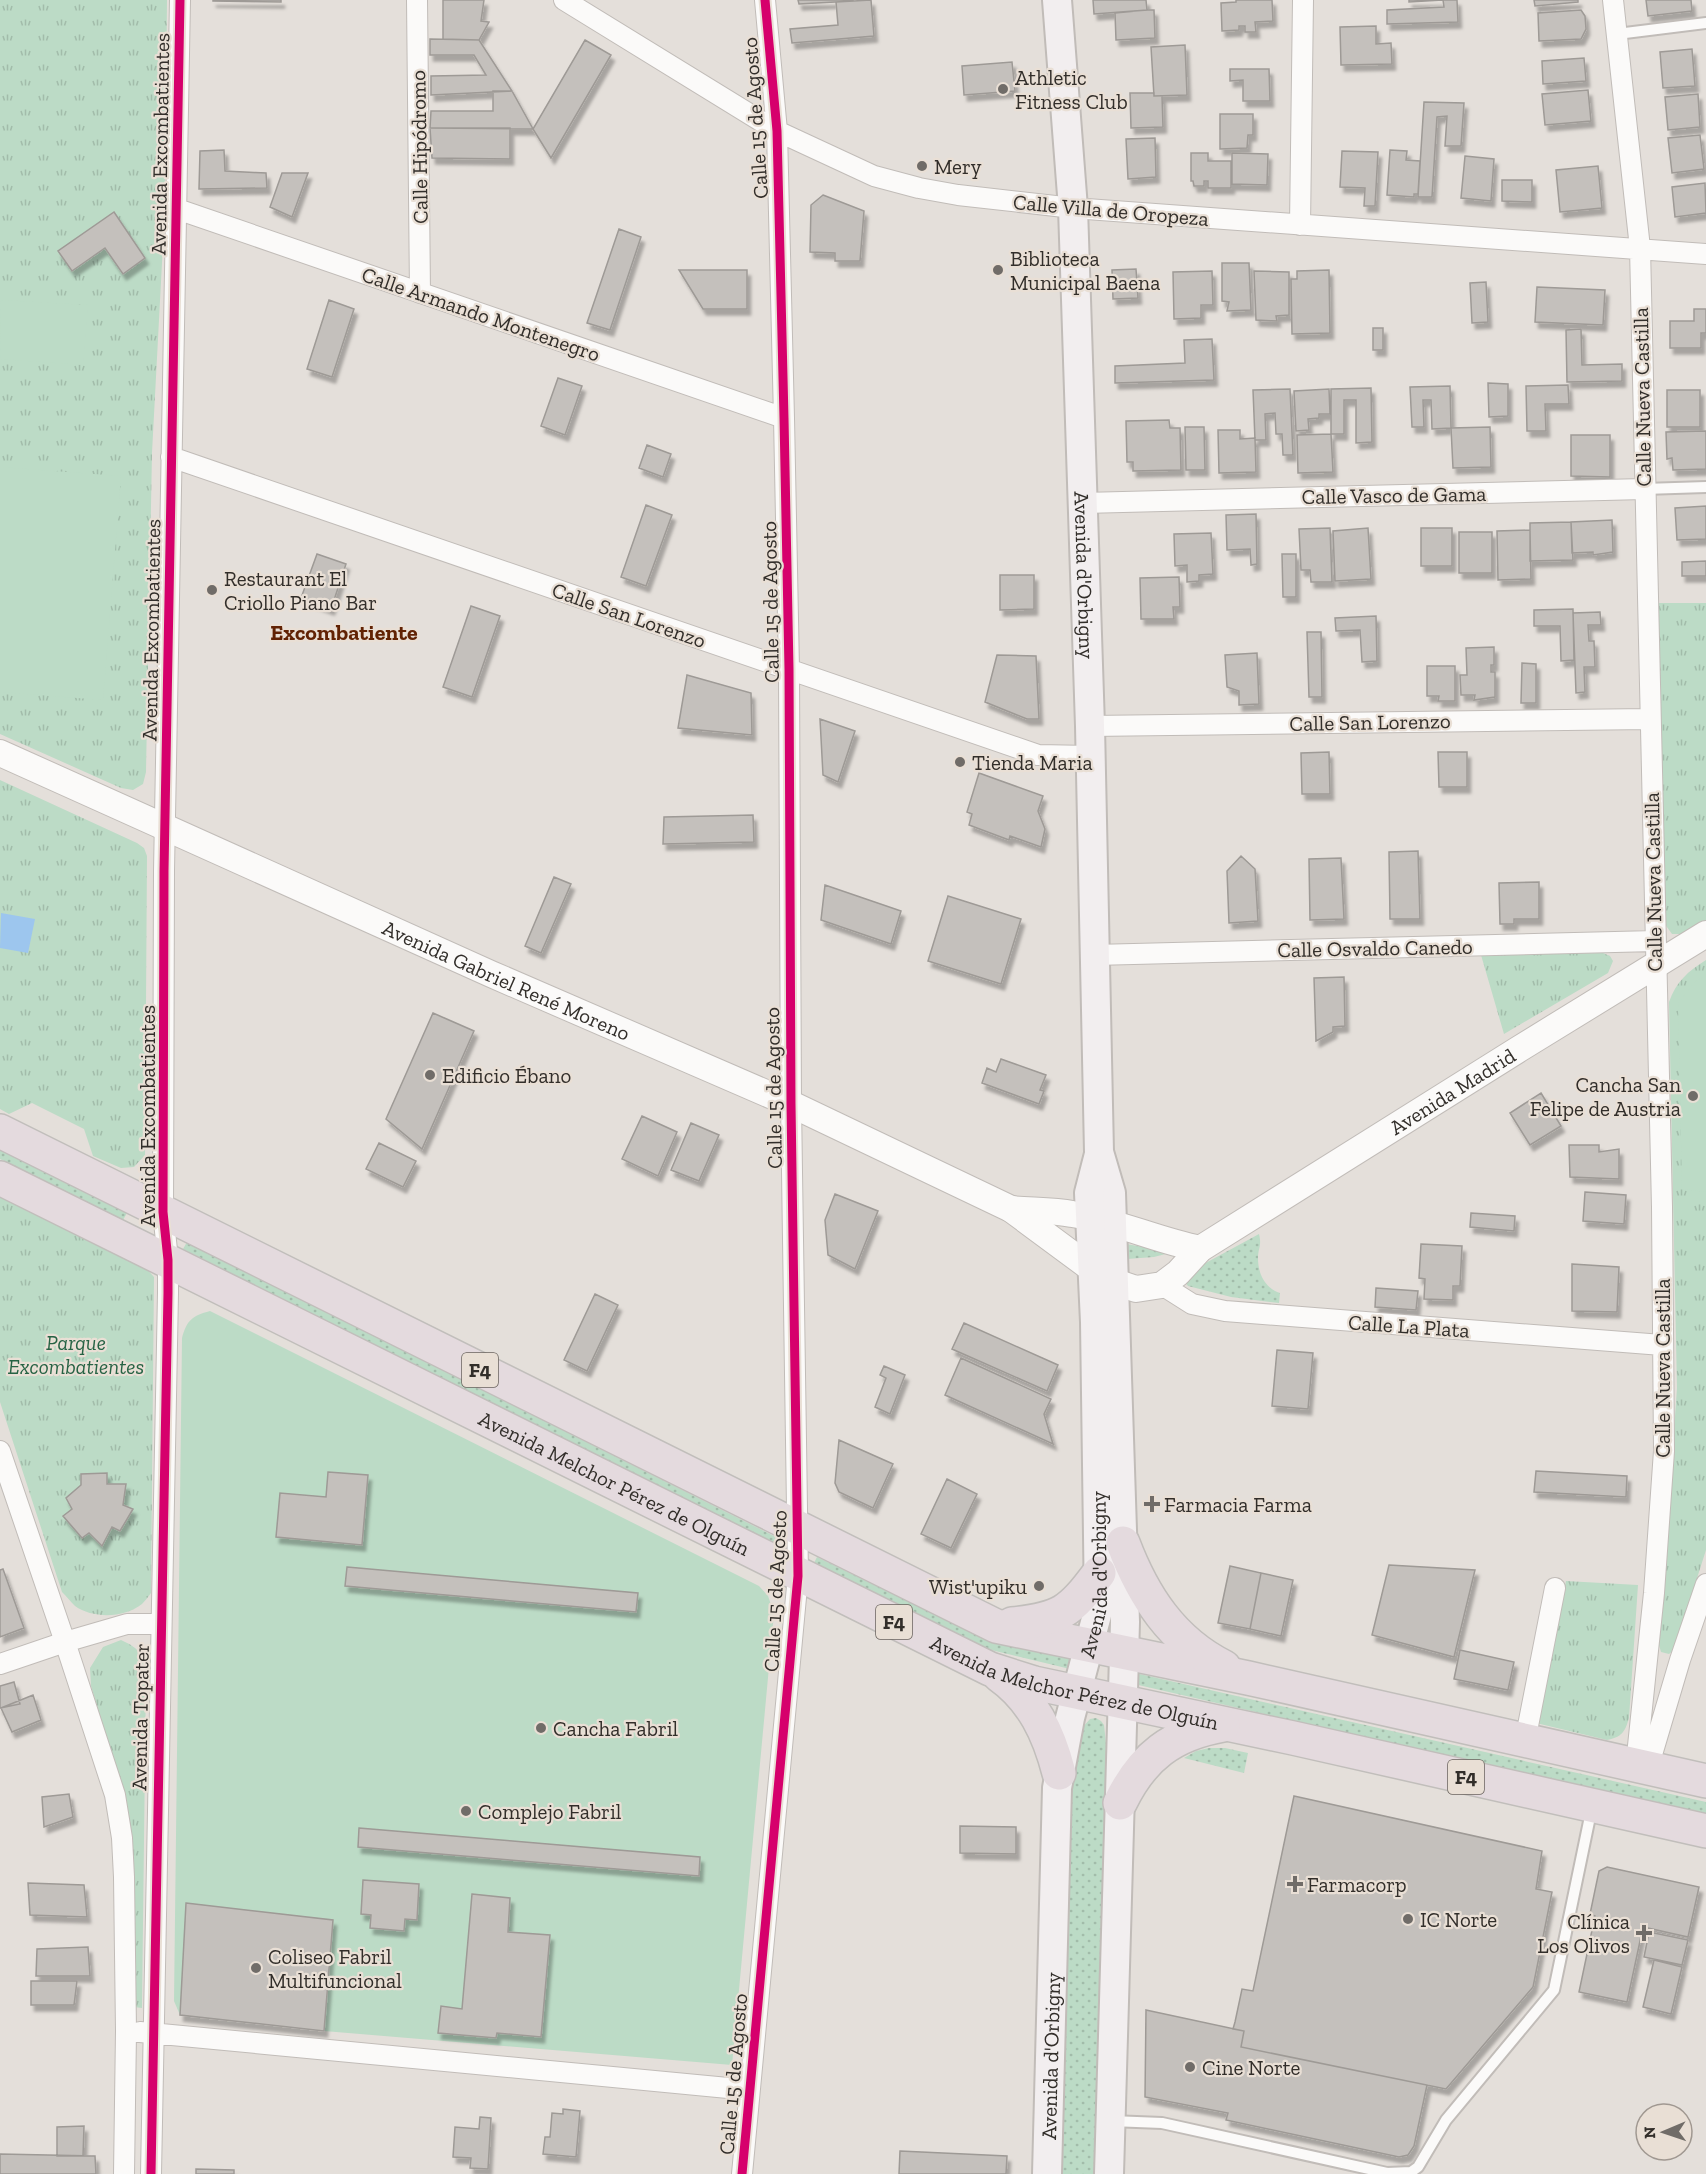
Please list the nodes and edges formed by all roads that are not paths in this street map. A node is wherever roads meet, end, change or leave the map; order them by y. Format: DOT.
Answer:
graph roads {
  1 [pos="180,0"];
  2 [pos="417,0"];
  3 [pos="564,0"];
  4 [pos="765,0"];
  5 [pos="1057,0"];
  6 [pos="1304,0"];
  7 [pos="1613,0"];
  8 [pos="1706,23"];
  9 [pos="1617,34"];
  10 [pos="777,130"];
  11 [pos="1073,208"];
  12 [pos="177,209"];
  13 [pos="1300,225"];
  14 [pos="1640,248"];
  15 [pos="1706,254"];
  16 [pos="420,293"];
  17 [pos="784,418"];
  18 [pos="171,458"];
  19 [pos="1706,487"];
  20 [pos="1644,489"];
  21 [pos="1083,503"];
  22 [pos="789,669"];
  23 [pos="1649,719"];
  24 [pos="1090,726"];
  25 [pos="0,753"];
  26 [pos="1090,756"];
  27 [pos="166,828"];
  28 [pos="1706,934"];
  29 [pos="1655,953"];
  30 [pos="1094,955"];
  31 [pos="791,1104"];
  32 [pos="0,1131"];
  33 [pos="0,1178"];
  34 [pos="1011,1209"];
  35 [pos="163,1212"];
  36 [pos="1101,1221"];
  37 [pos="1200,1249"];
  38 [pos="168,1260"];
  39 [pos="1103,1275"];
  40 [pos="1162,1285"];
  41 [pos="1662,1345"];
  42 [pos="0,1451"];
  43 [pos="798,1527"];
  44 [pos="1123,1543"];
  45 [pos="1099,1573"];
  46 [pos="798,1576"];
  47 [pos="1706,1584"];
  48 [pos="1554,1587"];
  49 [pos="160,1624"];
  50 [pos="996,1626"];
  51 [pos="65,1642"];
  52 [pos="1090,1646"];
  53 [pos="1125,1653"];
  54 [pos="1648,1655"];
  55 [pos="1680,1660"];
  56 [pos="0,1664"];
  57 [pos="990,1669"];
  58 [pos="1248,1678"];
  59 [pos="1078,1692"];
  60 [pos="1123,1702"];
  61 [pos="1225,1724"];
  62 [pos="1525,1741"];
  63 [pos="1642,1766"];
  64 [pos="1059,1773"];
  65 [pos="1706,1781"];
  66 [pos="1120,1803"];
  67 [pos="1589,1819"];
  68 [pos="1706,1831"];
  69 [pos="126,2031"];
  70 [pos="152,2032"];
  71 [pos="749,2090"];
  72 [pos="1110,2121"];
  73 [pos="124,2174"];
  74 [pos="151,2174"];
  75 [pos="742,2174"];
  76 [pos="1047,2174"];
  77 [pos="1109,2174"];
  1 -- 12 [label="street, Avenida Excombatientes"];
  2 -- 16 [label="street, Calle Hipódromo"];
  3 -- 10 [label="street, Calle Villa de Oropeza"];
  4 -- 10 [label="street, Calle 15 de Agosto"];
  5 -- 11 [label="main road, Avenida d'Orbigny"];
  6 -- 13 [label="street"];
  7 -- 9 [label="street, Calle Nueva Castilla"];
  8 -- 9 [label="lane"];
  9 -- 14 [label="street, Calle Nueva Castilla"];
  10 -- 11 [label="street, Calle Villa de Oropeza"];
  10 -- 17 [label="street, Calle 15 de Agosto"];
  11 -- 13 [label="street, Calle Villa de Oropeza"];
  11 -- 21 [label="main road, Avenida d'Orbigny"];
  12 -- 16 [label="street, Calle Armando Montenegro"];
  12 -- 18 [label="street, Avenida Excombatientes"];
  13 -- 14 [label="street, Calle Villa de Oropeza"];
  14 -- 15 [label="street, Calle Villa de Oropeza"];
  14 -- 20 [label="street, Calle Nueva Castilla"];
  16 -- 17 [label="street, Calle Armando Montenegro"];
  17 -- 22 [label="street, Calle 15 de Agosto"];
  18 -- 22 [label="street, Calle San Lorenzo"];
  18 -- 27 [label="street, Avenida Excombatientes"];
  19 -- 20 [label="lane, Calle Vasco de Gama"];
  20 -- 21 [label="street, Calle Vasco de Gama"];
  20 -- 23 [label="street, Calle Nueva Castilla"];
  21 -- 24 [label="main road, Avenida d'Orbigny"];
  22 -- 26 [label="street, Calle San Lorenzo"];
  22 -- 31 [label="street, Calle 15 de Agosto"];
  23 -- 24 [label="street, Calle San Lorenzo"];
  23 -- 29 [label="street, Calle Nueva Castilla"];
  24 -- 26 [label="main road, Avenida d'Orbigny"];
  25 -- 27 [label="street, Avenida Gabriel René Moreno"];
  26 -- 30 [label="main road, Avenida d'Orbigny"];
  27 -- 31 [label="street, Avenida Gabriel René Moreno"];
  27 -- 35 [label="street, Avenida Excombatientes"];
  28 -- 29 [label="street, Avenida Madrid"];
  29 -- 30 [label="street, Calle Osvaldo Canedo"];
  29 -- 37 [label="street, Avenida Madrid"];
  29 -- 41 [label="street, Calle Nueva Castilla"];
  30 -- 36 [label="main road, Avenida d'Orbigny"];
  31 -- 34 [label="street, Avenida Gabriel René Moreno"];
  31 -- 43 [label="street, Calle 15 de Agosto"];
  32 -- 35 [label="highway, Avenida Melchor Pérez de Olguín / F4"];
  33 -- 38 [label="highway, Avenida Melchor Pérez de Olguín / F4"];
  34 -- 36 [label="street, Avenida Gabriel René Moreno"];
  34 -- 39 [label="street, Avenida Gabriel René Moreno"];
  35 -- 38 [label="street, Avenida Excombatientes"];
  35 -- 43 [label="highway, Avenida Melchor Pérez de Olguín / F4"];
  36 -- 37 [label="street"];
  36 -- 39 [label="main road, Avenida d'Orbigny"];
  37 -- 40 [label="street, Avenida Madrid"];
  38 -- 46 [label="highway, Avenida Melchor Pérez de Olguín / F4"];
  38 -- 49 [label="street, Avenida Topater"];
  39 -- 40 [label="street"];
  39 -- 44 [label="main road, Avenida d'Orbigny"];
  39 -- 45 [label="main road, Avenida d'Orbigny"];
  40 -- 41 [label="street, Calle La Plata"];
  41 -- 54 [label="street, Calle Nueva Castilla"];
  42 -- 51 [label="street, Avenida Topater"];
  43 -- 46 [label="street, Calle 15 de Agosto"];
  43 -- 50 [label="highway, Avenida Melchor Pérez de Olguín / F4"];
  44 -- 53 [label="main road, Avenida d'Orbigny"];
  44 -- 58 [label="highway"];
  45 -- 50 [label="highway"];
  45 -- 52 [label="main road, Avenida d'Orbigny"];
  46 -- 57 [label="highway, Avenida Melchor Pérez de Olguín / F4"];
  46 -- 71 [label="street, Calle 15 de Agosto"];
  47 -- 55 [label="street"];
  48 -- 62 [label="street"];
  49 -- 51 [label="street"];
  49 -- 70 [label="street, Avenida Topater"];
  50 -- 52 [label="highway, Avenida Melchor Pérez de Olguín / F4"];
  51 -- 56 [label="street"];
  51 -- 69 [label="street, Avenida Topater"];
  52 -- 53 [label="highway, Avenida Melchor Pérez de Olguín / F4"];
  52 -- 59 [label="main road, Avenida d'Orbigny"];
  53 -- 58 [label="highway, Avenida Melchor Pérez de Olguín / F4"];
  53 -- 60 [label="main road, Avenida d'Orbigny"];
  54 -- 55 [label="street"];
  54 -- 63 [label="street, Calle Nueva Castilla"];
  55 -- 63 [label="street"];
  57 -- 59 [label="highway, Avenida Melchor Pérez de Olguín / F4"];
  57 -- 64 [label="highway"];
  58 -- 62 [label="highway, Avenida Melchor Pérez de Olguín / F4"];
  59 -- 60 [label="highway, Avenida Melchor Pérez de Olguín / F4"];
  59 -- 64 [label="main road, Avenida d'Orbigny"];
  60 -- 61 [label="highway, Avenida Melchor Pérez de Olguín / F4"];
  60 -- 66 [label="main road, Avenida d'Orbigny"];
  61 -- 66 [label="highway"];
  61 -- 67 [label="highway, Avenida Melchor Pérez de Olguín / F4"];
  62 -- 63 [label="highway, Avenida Melchor Pérez de Olguín / F4"];
  63 -- 65 [label="highway, Avenida Melchor Pérez de Olguín / F4"];
  64 -- 76 [label="main road, Avenida d'Orbigny"];
  66 -- 72 [label="main road, Avenida d'Orbigny"];
  67 -- 68 [label="highway, Avenida Melchor Pérez de Olguín / F4"];
  67 -- 72 [label="lane"];
  69 -- 70 [label="street"];
  69 -- 73 [label="street, Avenida Topater"];
  70 -- 71 [label="street"];
  70 -- 74 [label="street, Avenida Topater"];
  71 -- 75 [label="street, Calle 15 de Agosto"];
  72 -- 77 [label="main road, Avenida d'Orbigny"];
}
